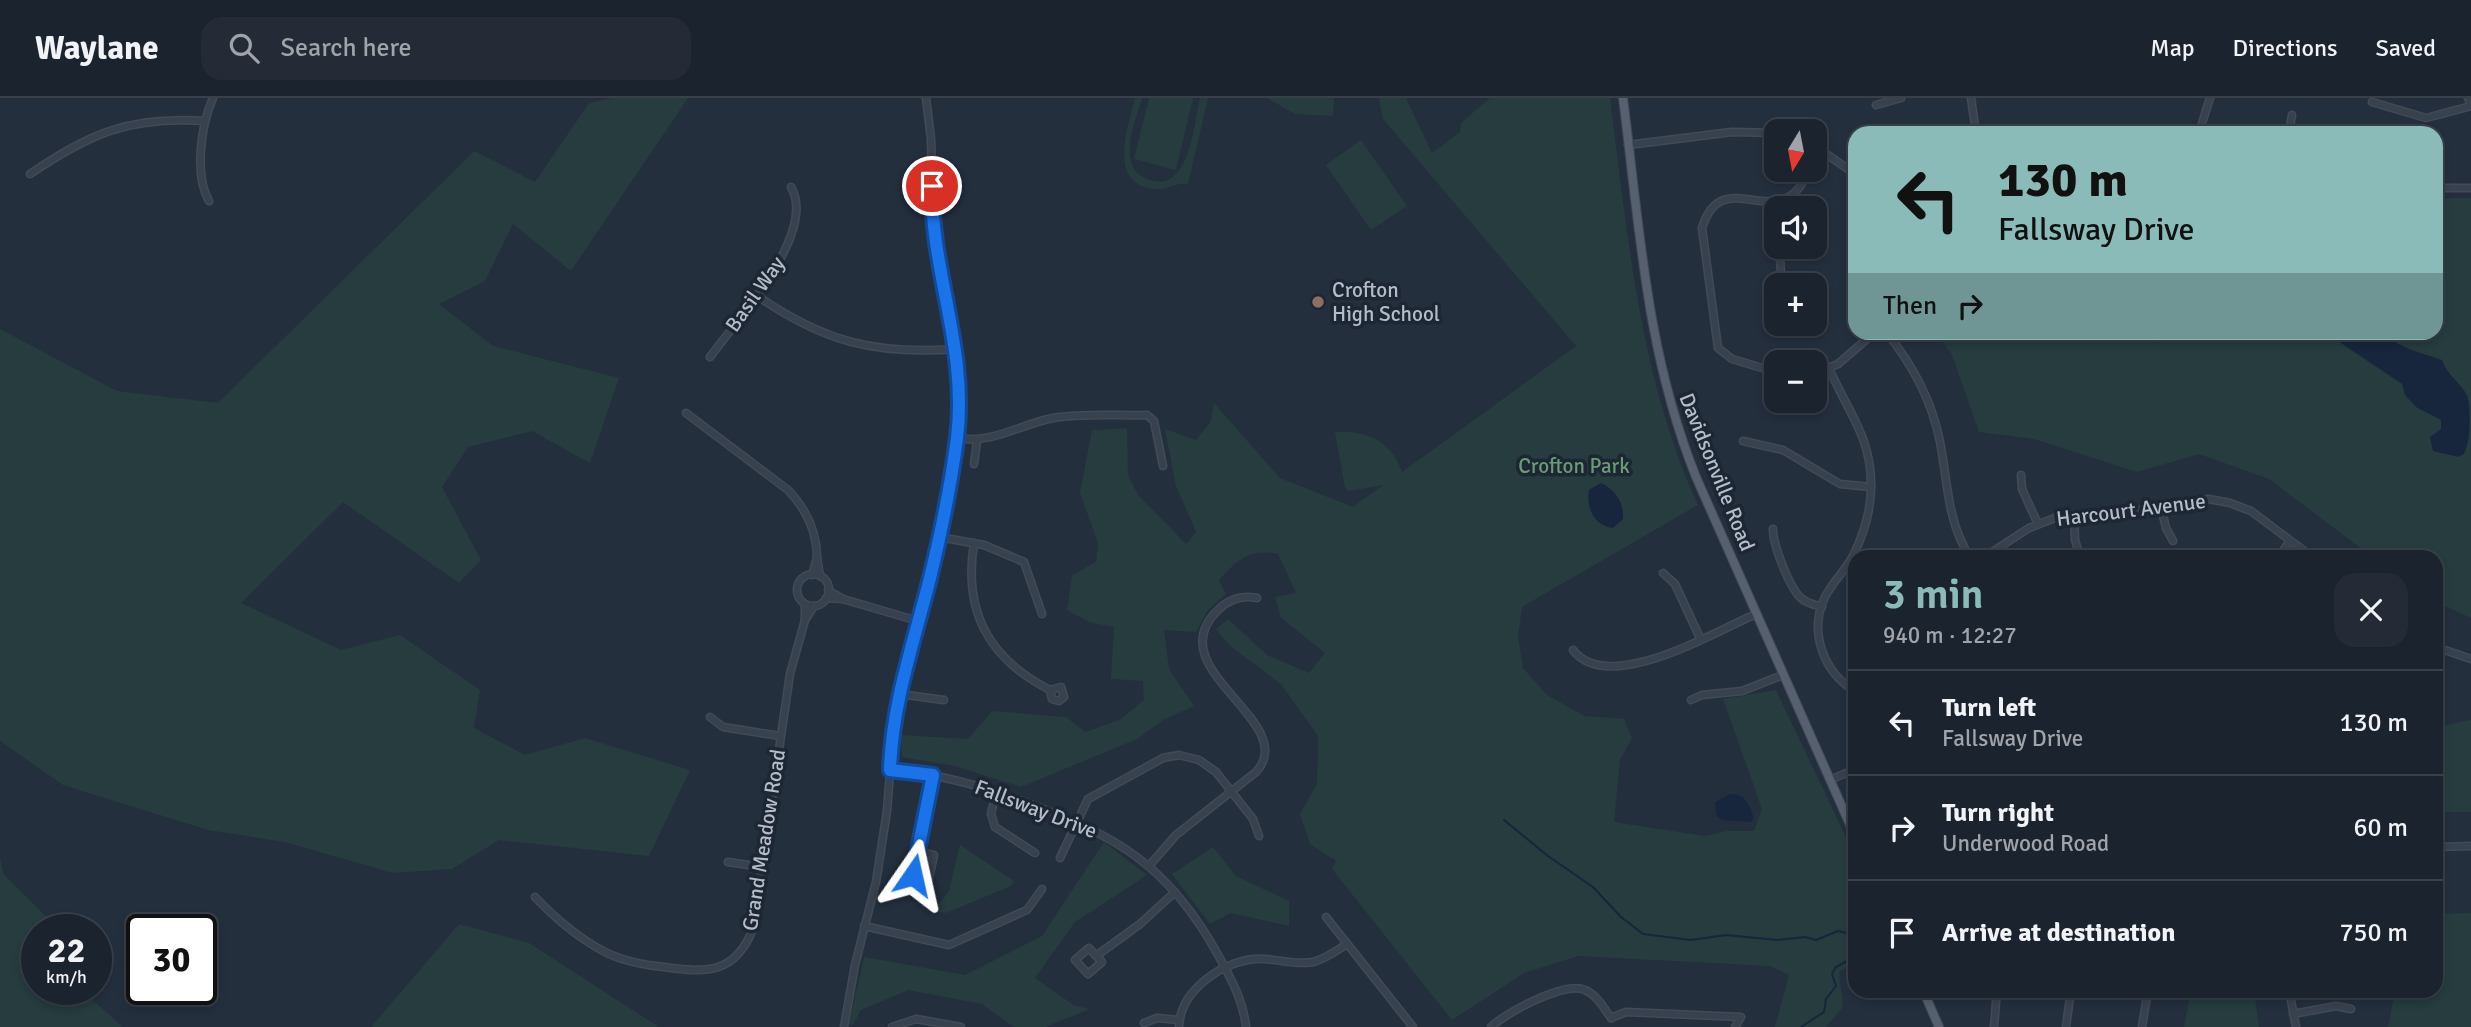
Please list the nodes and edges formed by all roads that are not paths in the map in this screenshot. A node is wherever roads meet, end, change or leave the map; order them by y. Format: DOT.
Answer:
graph roads {
  1 [pos="213,98"];
  2 [pos="926,98"];
  3 [pos="1623,98"];
  4 [pos="1900,98"];
  5 [pos="1971,98"];
  6 [pos="2210,98"];
  7 [pos="2468,98"];
  8 [pos="2372,102"];
  9 [pos="1876,105"];
  10 [pos="2471,105"];
  11 [pos="2292,115"];
  12 [pos="205,121"];
  13 [pos="1975,126"];
  14 [pos="2201,126"];
  15 [pos="2290,126"];
  16 [pos="1764,133"];
  17 [pos="1629,145"];
  18 [pos="1827,154"];
  19 [pos="1848,169"];
  20 [pos="30,174"];
  21 [pos="1802,182"];
  22 [pos="791,187"];
  23 [pos="2443,188"];
  24 [pos="2471,188"];
  25 [pos="1786,196"];
  26 [pos="1764,200"];
  27 [pos="209,201"];
  28 [pos="756,295"];
  29 [pos="1866,340"];
  30 [pos="1892,340"];
  31 [pos="957,349"];
  32 [pos="709,357"];
  33 [pos="1764,368"];
  34 [pos="1829,368"];
  35 [pos="686,413"];
  36 [pos="957,438"];
  37 [pos="977,441"];
  38 [pos="1743,441"];
  39 [pos="974,464"];
  40 [pos="1163,466"];
  41 [pos="2021,475"];
  42 [pos="1871,487"];
  43 [pos="2161,507"];
  44 [pos="2074,514"];
  45 [pos="2038,524"];
  46 [pos="1773,529"];
  47 [pos="939,537"];
  48 [pos="2173,541"];
  49 [pos="2290,541"];
  50 [pos="974,543"];
  51 [pos="1855,550"];
  52 [pos="1967,550"];
  53 [pos="1996,550"];
  54 [pos="2078,550"];
  55 [pos="2283,550"];
  56 [pos="2303,550"];
  57 [pos="817,558"];
  58 [pos="1848,565"];
  59 [pos="1663,573"];
  60 [pos="811,575"];
  61 [pos="820,576"];
  62 [pos="828,590"];
  63 [pos="826,598"];
  64 [pos="1257,598"];
  65 [pos="843,599"];
  66 [pos="805,604"];
  67 [pos="814,606"];
  68 [pos="1822,607"];
  69 [pos="1042,614"];
  70 [pos="1756,614"];
  71 [pos="804,620"];
  72 [pos="918,621"];
  73 [pos="1700,638"];
  74 [pos="2443,649"];
  75 [pos="1573,650"];
  76 [pos="2471,659"];
  77 [pos="1783,675"];
  78 [pos="1848,686"];
  79 [pos="1050,690"];
  80 [pos="899,694"];
  81 [pos="944,700"];
  82 [pos="1690,700"];
  83 [pos="710,717"];
  84 [pos="780,736"];
  85 [pos="890,770"];
  86 [pos="1848,772"];
  87 [pos="933,775"];
  88 [pos="1830,780"];
  89 [pos="1232,791"];
  90 [pos="996,792"];
  91 [pos="1848,820"];
  92 [pos="1076,821"];
  93 [pos="1259,836"];
  94 [pos="2471,846"];
  95 [pos="2443,847"];
  96 [pos="918,852"];
  97 [pos="1035,853"];
  98 [pos="1060,858"];
  99 [pos="728,862"];
  100 [pos="1149,866"];
  101 [pos="762,867"];
  102 [pos="1042,889"];
  103 [pos="1175,892"];
  104 [pos="534,897"];
  105 [pos="1326,917"];
  106 [pos="864,926"];
  107 [pos="1347,943"];
  108 [pos="1096,956"];
  109 [pos="1226,970"];
  110 [pos="1926,998"];
  111 [pos="1996,998"];
  112 [pos="2070,998"];
  113 [pos="2147,998"];
  114 [pos="2291,998"];
  115 [pos="2351,1009"];
  116 [pos="2293,1014"];
  117 [pos="1611,1018"];
  118 [pos="1144,1023"];
  119 [pos="1179,1023"];
  120 [pos="942,1025"];
  121 [pos="844,1027"];
  122 [pos="892,1027"];
  123 [pos="961,1027"];
  124 [pos="1246,1027"];
  125 [pos="1413,1027"];
  126 [pos="1491,1027"];
  127 [pos="1611,1027"];
  128 [pos="1735,1027"];
  129 [pos="1939,1027"];
  130 [pos="1994,1027"];
  131 [pos="2066,1027"];
  132 [pos="2142,1027"];
  133 [pos="2296,1027"];
  1 -- 12 [label="street"];
  2 -- 31 [label="street"];
  3 -- 17 [label="main road, Davidsonville Road"];
  4 -- 9 [label="street"];
  5 -- 13 [label="street"];
  6 -- 14 [label="street"];
  7 -- 10 [label="street"];
  8 -- 10 [label="street"];
  11 -- 15 [label="street"];
  12 -- 20 [label="street"];
  12 -- 27 [label="street"];
  16 -- 17 [label="street"];
  17 -- 70 [label="main road, Davidsonville Road"];
  18 -- 19 [label="street"];
  21 -- 25 [label="street"];
  22 -- 28 [label="street, Basil Way"];
  23 -- 24 [label="street"];
  26 -- 33 [label="street"];
  28 -- 31 [label="street"];
  28 -- 32 [label="street, Basil Way"];
  29 -- 34 [label="street"];
  30 -- 52 [label="street"];
  31 -- 36 [label="street"];
  34 -- 42 [label="street"];
  35 -- 57 [label="street"];
  36 -- 37 [label="street"];
  36 -- 47 [label="street"];
  37 -- 39 [label="street"];
  37 -- 40 [label="street"];
  38 -- 42 [label="street"];
  41 -- 45 [label="street"];
  42 -- 51 [label="street"];
  43 -- 44 [label="street, Harcourt Avenue"];
  43 -- 48 [label="street"];
  43 -- 49 [label="street, Harcourt Avenue"];
  44 -- 45 [label="street, Harcourt Avenue"];
  44 -- 54 [label="street"];
  45 -- 53 [label="street, Harcourt Avenue"];
  46 -- 68 [label="street"];
  47 -- 50 [label="street"];
  47 -- 72 [label="street"];
  49 -- 55 [label="street"];
  49 -- 56 [label="street, Harcourt Avenue"];
  50 -- 69 [label="street"];
  50 -- 79 [label="street"];
  57 -- 60 [label="street"];
  57 -- 61 [label="street"];
  58 -- 68 [label="street"];
  59 -- 73 [label="street"];
  60 -- 61 [label="street"];
  60 -- 66 [label="street"];
  61 -- 62 [label="street"];
  62 -- 63 [label="street"];
  62 -- 65 [label="street"];
  63 -- 65 [label="street"];
  63 -- 67 [label="street"];
  64 -- 89 [label="street"];
  65 -- 72 [label="street"];
  66 -- 67 [label="street"];
  66 -- 71 [label="street, Grand Meadow Road"];
  67 -- 71 [label="street, Grand Meadow Road"];
  68 -- 78 [label="street"];
  70 -- 73 [label="street"];
  70 -- 77 [label="main road, Davidsonville Road"];
  71 -- 84 [label="street, Grand Meadow Road"];
  72 -- 80 [label="street"];
  73 -- 75 [label="street"];
  74 -- 76 [label="street"];
  77 -- 82 [label="street"];
  77 -- 88 [label="main road, Davidsonville Road"];
  80 -- 81 [label="street"];
  80 -- 85 [label="street"];
  83 -- 84 [label="street"];
  84 -- 101 [label="street, Grand Meadow Road"];
  85 -- 87 [label="street, Fallsway Drive"];
  85 -- 106 [label="street"];
  86 -- 88 [label="street"];
  87 -- 90 [label="street, Fallsway Drive"];
  87 -- 96 [label="street"];
  88 -- 91 [label="main road, Davidsonville Road"];
  89 -- 92 [label="street"];
  89 -- 93 [label="street"];
  89 -- 100 [label="street"];
  90 -- 92 [label="street, Fallsway Drive"];
  90 -- 97 [label="street"];
  92 -- 98 [label="street"];
  92 -- 100 [label="street, Fallsway Drive"];
  94 -- 95 [label="street"];
  96 -- 96 [label="street"];
  99 -- 101 [label="street"];
  100 -- 103 [label="street, Fallsway Drive"];
  101 -- 104 [label="street, Grand Meadow Road"];
  102 -- 106 [label="street"];
  103 -- 108 [label="street"];
  103 -- 109 [label="street, Fallsway Drive"];
  105 -- 107 [label="street"];
  106 -- 121 [label="street"];
  107 -- 109 [label="street"];
  107 -- 125 [label="street"];
  109 -- 119 [label="street"];
  109 -- 124 [label="street, Fallsway Drive"];
  110 -- 129 [label="main road"];
  111 -- 130 [label="street"];
  112 -- 131 [label="street"];
  113 -- 132 [label="street"];
  114 -- 116 [label="street"];
  115 -- 116 [label="street"];
  116 -- 133 [label="street"];
  117 -- 126 [label="street"];
  117 -- 127 [label="street"];
  117 -- 128 [label="street"];
  118 -- 119 [label="street"];
  120 -- 122 [label="street"];
  120 -- 123 [label="street"];
}
